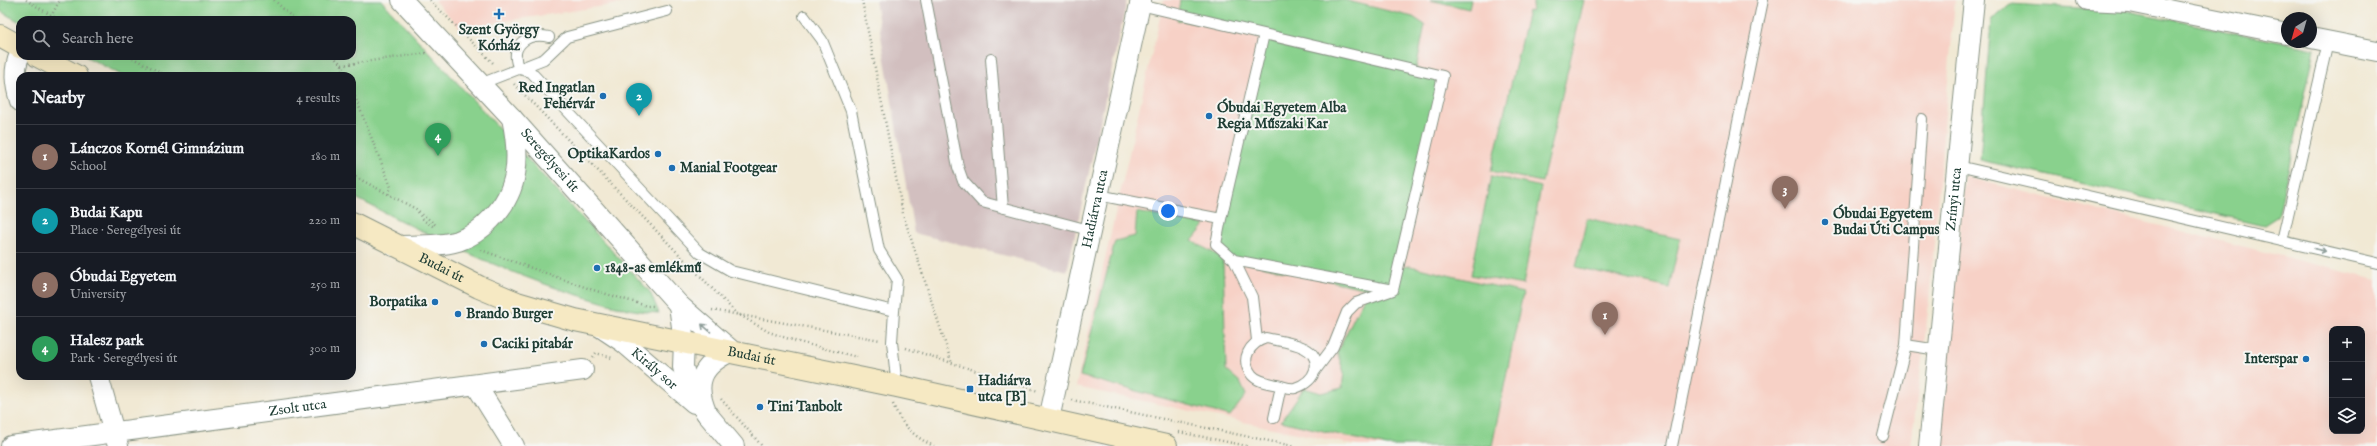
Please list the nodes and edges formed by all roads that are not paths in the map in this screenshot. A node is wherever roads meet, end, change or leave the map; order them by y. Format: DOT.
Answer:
graph roads {
  1 [pos="402,0"];
  2 [pos="926,0"];
  3 [pos="1763,0"];
  4 [pos="1974,0"];
  5 [pos="2087,0"];
  6 [pos="1141,2"];
  7 [pos="667,11"];
  8 [pos="804,16"];
  9 [pos="2281,33"];
  10 [pos="1264,34"];
  11 [pos="0,36"];
  12 [pos="549,37"];
  13 [pos="2319,40"];
  14 [pos="16,45"];
  15 [pos="2377,51"];
  16 [pos="990,59"];
  17 [pos="17,60"];
  18 [pos="46,60"];
  19 [pos="519,69"];
  20 [pos="68,72"];
  21 [pos="480,84"];
  22 [pos="16,87"];
  23 [pos="512,118"];
  24 [pos="1922,119"];
  25 [pos="1958,166"];
  26 [pos="1098,195"];
  27 [pos="1003,208"];
  28 [pos="1220,219"];
  29 [pos="356,225"];
  30 [pos="1089,230"];
  31 [pos="2282,241"];
  32 [pos="394,246"];
  33 [pos="1234,260"];
  34 [pos="2377,263"];
  35 [pos="1393,290"];
  36 [pos="679,305"];
  37 [pos="894,311"];
  38 [pos="599,326"];
  39 [pos="1257,340"];
  40 [pos="684,342"];
  41 [pos="1906,345"];
  42 [pos="1938,350"];
  43 [pos="732,351"];
  44 [pos="583,370"];
  45 [pos="1314,373"];
  46 [pos="99,380"];
  47 [pos="476,385"];
  48 [pos="1281,386"];
  49 [pos="894,393"];
  50 [pos="707,414"];
  51 [pos="1274,418"];
  52 [pos="1049,419"];
  53 [pos="1883,436"];
  54 [pos="116,439"];
  55 [pos="12,446"];
  56 [pos="514,446"];
  57 [pos="734,446"];
  58 [pos="1166,446"];
  59 [pos="1672,446"];
  60 [pos="1928,446"];
  1 -- 21 [label="street, Seregélyesi út"];
  2 -- 27 [label="lane"];
  3 -- 59 [label="lane"];
  4 -- 25 [label="street, Zrínyi utca"];
  5 -- 9 [label="street"];
  6 -- 10 [label="lane"];
  6 -- 26 [label="street, Hadiárva utca"];
  7 -- 19 [label="lane"];
  8 -- 37 [label="lane"];
  10 -- 28 [label="lane"];
  10 -- 35 [label="lane"];
  11 -- 14 [label="main road"];
  12 -- 19 [label="lane"];
  13 -- 15 [label="street"];
  13 -- 31 [label="lane"];
  16 -- 27 [label="lane"];
  17 -- 22 [label="street"];
  18 -- 20 [label="main road"];
  19 -- 21 [label="lane"];
  19 -- 37 [label="lane"];
  21 -- 23 [label="street, Seregélyesi út"];
  23 -- 32 [label="street"];
  23 -- 36 [label="street, Seregélyesi út"];
  24 -- 41 [label="lane"];
  25 -- 31 [label="lane"];
  25 -- 42 [label="street, Zrínyi utca"];
  26 -- 28 [label="lane"];
  26 -- 30 [label="street, Hadiárva utca"];
  27 -- 30 [label="lane"];
  28 -- 33 [label="lane"];
  29 -- 32 [label="main road, Budai út"];
  30 -- 52 [label="street, Hadiárva utca"];
  31 -- 34 [label="lane, one-way"];
  32 -- 38 [label="main road, Budai út"];
  33 -- 35 [label="lane"];
  33 -- 39 [label="lane"];
  35 -- 45 [label="lane"];
  36 -- 40 [label="street"];
  43 -- 36 [label="street, Seregélyesi út, one-way"];
  37 -- 49 [label="lane"];
  38 -- 40 [label="main road, Budai út"];
  38 -- 50 [label="street, Király sor"];
  39 -- 45 [label="lane"];
  39 -- 48 [label="lane"];
  40 -- 43 [label="main road, Budai út"];
  40 -- 50 [label="street, Király sor"];
  41 -- 42 [label="lane"];
  41 -- 53 [label="lane"];
  42 -- 60 [label="street, Zrínyi utca"];
  43 -- 49 [label="main road, Budai út"];
  43 -- 50 [label="street, Király sor"];
  44 -- 47 [label="street, Zsolt utca"];
  45 -- 48 [label="lane"];
  46 -- 54 [label="street"];
  47 -- 54 [label="street, Zsolt utca"];
  47 -- 56 [label="street"];
  48 -- 51 [label="lane"];
  49 -- 52 [label="main road, Budai út"];
  50 -- 57 [label="street, Király sor"];
  52 -- 58 [label="main road, Budai út"];
  54 -- 55 [label="street, Zsolt utca"];
}
